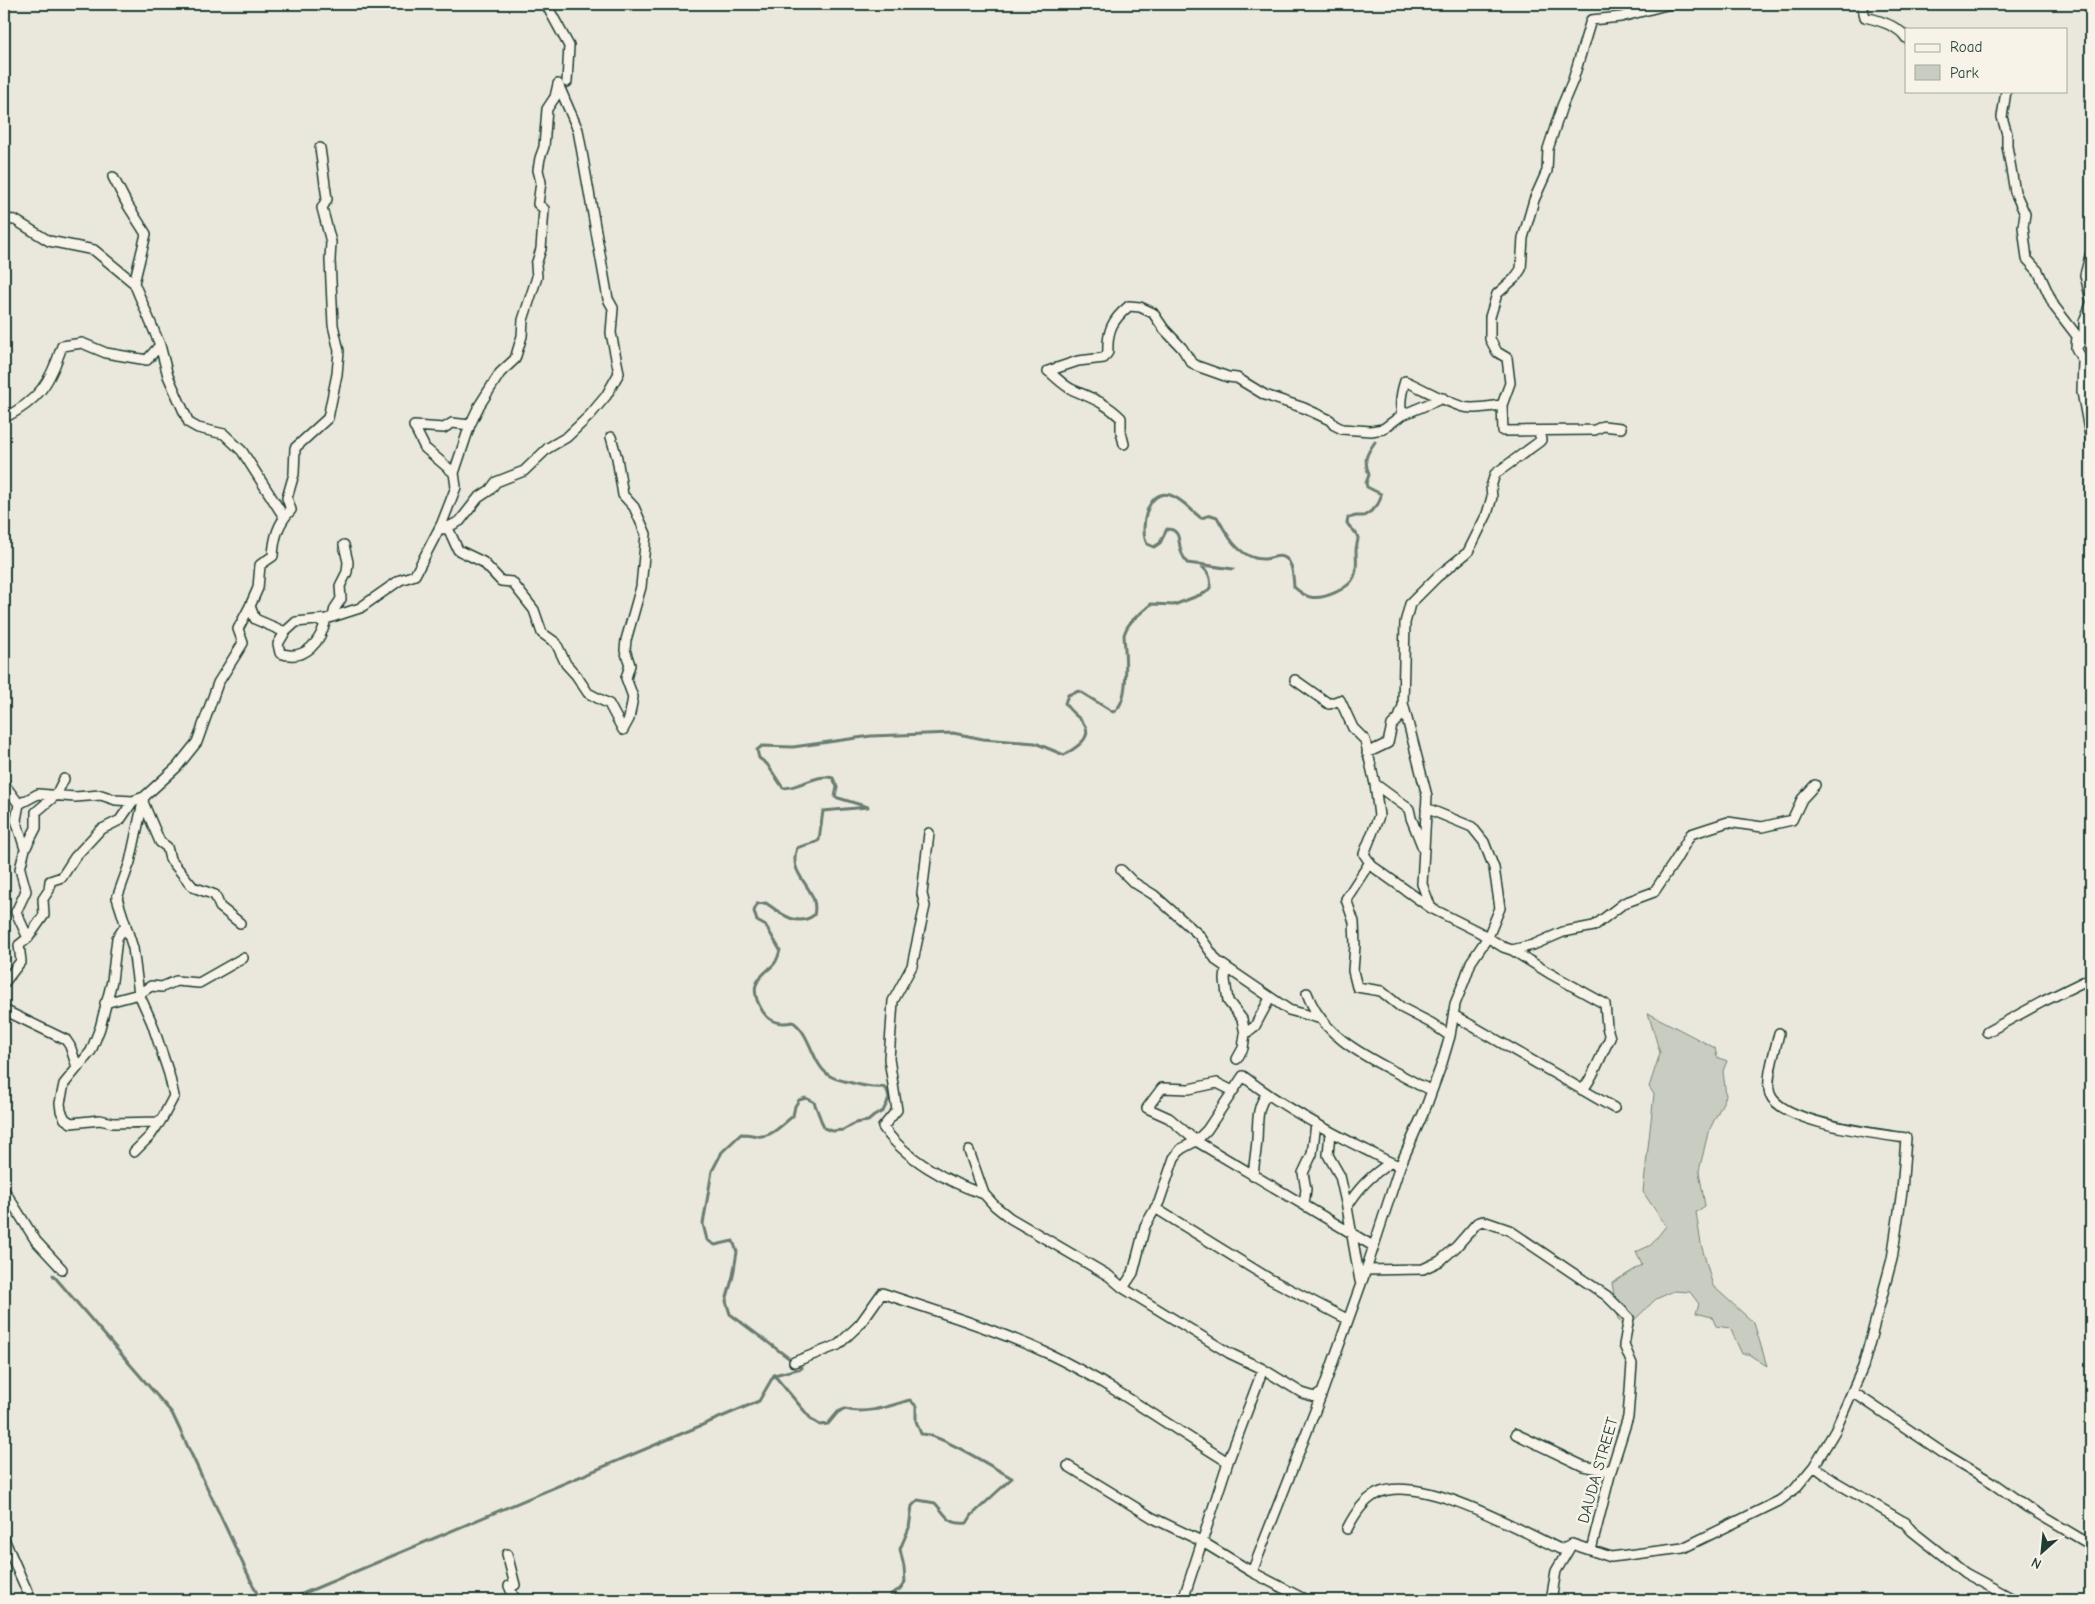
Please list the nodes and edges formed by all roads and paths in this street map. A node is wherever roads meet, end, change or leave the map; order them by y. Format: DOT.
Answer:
graph roads {
  1 [pos="546,4"];
  2 [pos="1670,4"];
  3 [pos="1862,4"];
  4 [pos="1905,36"];
  5 [pos="567,82"];
  6 [pos="2006,92"];
  7 [pos="320,148"];
  8 [pos="112,177"];
  9 [pos="4,219"];
  10 [pos="2091,252"];
  11 [pos="134,283"];
  12 [pos="2091,300"];
  13 [pos="2091,304"];
  14 [pos="160,345"];
  15 [pos="2076,348"];
  16 [pos="1443,398"];
  17 [pos="1502,405"];
  18 [pos="1402,415"];
  19 [pos="4,418"];
  20 [pos="470,425"];
  21 [pos="1621,428"];
  22 [pos="1539,432"];
  23 [pos="610,437"];
  24 [pos="2091,441"];
  25 [pos="1124,444"];
  26 [pos="454,473"];
  27 [pos="284,517"];
  28 [pos="443,527"];
  29 [pos="344,546"];
  30 [pos="250,606"];
  31 [pos="329,618"];
  32 [pos="285,632"];
  33 [pos="1294,680"];
  34 [pos="1403,703"];
  35 [pos="1367,753"];
  36 [pos="64,779"];
  37 [pos="4,784"];
  38 [pos="1375,784"];
  39 [pos="1815,785"];
  40 [pos="56,795"];
  41 [pos="143,800"];
  42 [pos="133,801"];
  43 [pos="19,804"];
  44 [pos="1426,808"];
  45 [pos="928,834"];
  46 [pos="1423,848"];
  47 [pos="25,849"];
  48 [pos="1370,862"];
  49 [pos="1121,870"];
  50 [pos="1431,908"];
  51 [pos="240,923"];
  52 [pos="126,924"];
  53 [pos="28,938"];
  54 [pos="1488,938"];
  55 [pos="1512,950"];
  56 [pos="243,958"];
  57 [pos="1226,968"];
  58 [pos="2091,978"];
  59 [pos="4,983"];
  60 [pos="1307,993"];
  61 [pos="139,994"];
  62 [pos="1270,998"];
  63 [pos="105,1003"];
  64 [pos="4,1010"];
  65 [pos="1455,1016"];
  66 [pos="1318,1018"];
  67 [pos="1987,1032"];
  68 [pos="1779,1033"];
  69 [pos="1245,1034"];
  70 [pos="1450,1036"];
  71 [pos="1237,1059"];
  72 [pos="77,1067"];
  73 [pos="1432,1090"];
  74 [pos="1582,1090"];
  75 [pos="1232,1091"];
  76 [pos="1267,1094"];
  77 [pos="1614,1108"];
  78 [pos="1316,1124"];
  79 [pos="1330,1132"];
  80 [pos="1196,1141"];
  81 [pos="969,1151"];
  82 [pos="1390,1163"];
  83 [pos="1400,1166"];
  84 [pos="1253,1176"];
  85 [pos="4,1190"];
  86 [pos="984,1194"];
  87 [pos="1304,1205"];
  88 [pos="1347,1206"];
  89 [pos="1155,1208"];
  90 [pos="1351,1233"];
  91 [pos="1373,1246"];
  92 [pos="62,1269"];
  93 [pos="1366,1270"];
  94 [pos="1361,1284"];
  95 [pos="1123,1288"];
  96 [pos="1348,1319"];
  97 [pos="794,1362"];
  98 [pos="1263,1369"];
  99 [pos="1853,1392"];
  100 [pos="1322,1393"];
  101 [pos="1516,1434"];
  102 [pos="1228,1462"];
  103 [pos="1068,1466"];
  104 [pos="1814,1466"];
  105 [pos="1611,1471"];
  106 [pos="1347,1529"];
  107 [pos="4,1540"];
  108 [pos="1201,1541"];
  109 [pos="1572,1544"];
  110 [pos="2091,1545"];
  111 [pos="1591,1550"];
  112 [pos="507,1554"];
  113 [pos="1252,1572"];
  114 [pos="31,1600"];
  115 [pos="515,1600"];
  116 [pos="1183,1600"];
  117 [pos="1306,1600"];
  118 [pos="1551,1600"];
  119 [pos="2015,1600"];
  1 -- 5 [label="street"];
  2 -- 17 [label="street"];
  3 -- 4 [label="street"];
  6 -- 15 [label="street"];
  7 -- 27 [label="street"];
  8 -- 11 [label="street"];
  9 -- 11 [label="street"];
  10 -- 12 [label="street"];
  11 -- 14 [label="street"];
  13 -- 15 [label="street"];
  14 -- 19 [label="street"];
  14 -- 27 [label="street"];
  15 -- 24 [label="street"];
  16 -- 17 [label="street"];
  16 -- 18 [label="street"];
  16 -- 18 [label="street"];
  17 -- 22 [label="street"];
  18 -- 25 [label="street"];
  20 -- 26 [label="street"];
  20 -- 26 [label="street"];
  20 -- 28 [label="street"];
  21 -- 22 [label="street"];
  22 -- 34 [label="street"];
  23 -- 28 [label="street"];
  26 -- 28 [label="street"];
  27 -- 30 [label="street"];
  28 -- 31 [label="street"];
  29 -- 31 [label="street"];
  30 -- 32 [label="street"];
  30 -- 41 [label="street"];
  31 -- 32 [label="street"];
  31 -- 32 [label="street"];
  33 -- 35 [label="street"];
  34 -- 35 [label="street"];
  34 -- 44 [label="street"];
  35 -- 38 [label="street"];
  36 -- 40 [label="street"];
  37 -- 43 [label="street"];
  38 -- 46 [label="street"];
  38 -- 48 [label="street"];
  39 -- 55 [label="street"];
  40 -- 42 [label="street"];
  40 -- 43 [label="street"];
  40 -- 47 [label="street"];
  41 -- 42 [label="street"];
  41 -- 51 [label="street"];
  41 -- 52 [label="street"];
  42 -- 53 [label="street"];
  43 -- 47 [label="street"];
  44 -- 46 [label="street"];
  44 -- 54 [label="street"];
  45 -- 86 [label="street"];
  46 -- 50 [label="street"];
  47 -- 53 [label="street"];
  48 -- 50 [label="street"];
  48 -- 70 [label="street"];
  49 -- 57 [label="street"];
  50 -- 54 [label="street"];
  52 -- 61 [label="street"];
  52 -- 63 [label="street"];
  53 -- 59 [label="street"];
  54 -- 55 [label="street"];
  54 -- 65 [label="street"];
  55 -- 74 [label="street"];
  56 -- 61 [label="street"];
  57 -- 62 [label="street"];
  57 -- 69 [label="street"];
  58 -- 67 [label="street"];
  60 -- 66 [label="street"];
  61 -- 63 [label="street"];
  61 -- 72 [label="street"];
  62 -- 66 [label="street"];
  62 -- 69 [label="street"];
  63 -- 72 [label="street"];
  64 -- 72 [label="street"];
  65 -- 70 [label="street"];
  65 -- 74 [label="street"];
  66 -- 73 [label="street"];
  68 -- 99 [label="street"];
  69 -- 71 [label="street"];
  70 -- 73 [label="street"];
  73 -- 83 [label="street"];
  74 -- 77 [label="street"];
  75 -- 76 [label="street"];
  75 -- 80 [label="street"];
  75 -- 80 [label="street"];
  76 -- 78 [label="street"];
  76 -- 84 [label="street"];
  78 -- 79 [label="street"];
  78 -- 87 [label="street"];
  79 -- 82 [label="street"];
  79 -- 88 [label="street"];
  80 -- 84 [label="street"];
  80 -- 89 [label="street"];
  81 -- 86 [label="street"];
  82 -- 83 [label="street"];
  82 -- 88 [label="street"];
  83 -- 91 [label="street"];
  84 -- 87 [label="street"];
  85 -- 92 [label="street"];
  86 -- 95 [label="street"];
  87 -- 90 [label="street"];
  88 -- 90 [label="street"];
  89 -- 95 [label="street"];
  89 -- 96 [label="street"];
  90 -- 91 [label="street"];
  90 -- 94 [label="street"];
  91 -- 93 [label="street"];
  93 -- 94 [label="street"];
  93 -- 105 [label="street, DAUDA STREET"];
  94 -- 96 [label="street"];
  95 -- 98 [label="street"];
  96 -- 100 [label="street"];
  97 -- 102 [label="street"];
  98 -- 100 [label="street"];
  98 -- 102 [label="street"];
  99 -- 104 [label="street"];
  99 -- 110 [label="street"];
  100 -- 113 [label="street"];
  101 -- 105 [label="street"];
  102 -- 108 [label="street"];
  103 -- 108 [label="street"];
  104 -- 111 [label="street"];
  104 -- 119 [label="street"];
  105 -- 111 [label="street, DAUDA STREET"];
  106 -- 109 [label="street"];
  107 -- 114 [label="street"];
  108 -- 113 [label="street"];
  108 -- 116 [label="street"];
  109 -- 111 [label="street"];
  109 -- 118 [label="street, DAUDA STREET"];
  112 -- 115 [label="street"];
  113 -- 117 [label="street"];
}
